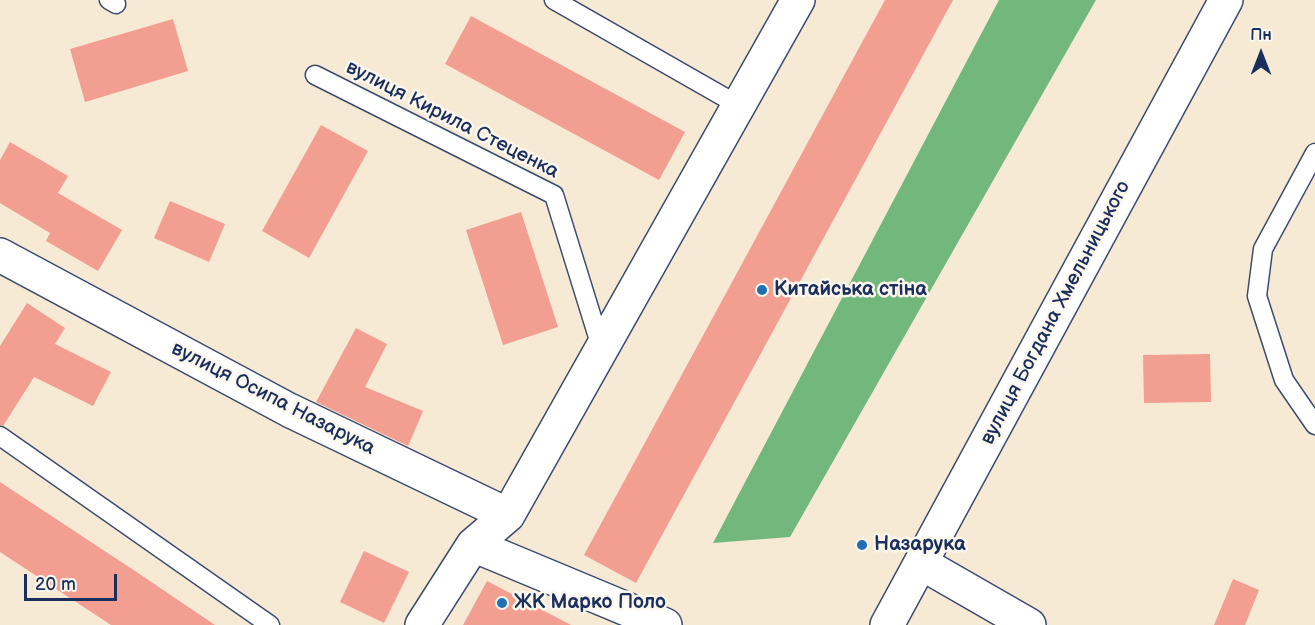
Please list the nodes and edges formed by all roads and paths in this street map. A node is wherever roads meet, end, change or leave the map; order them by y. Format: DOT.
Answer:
graph roads {
  1 [pos="554,0"];
  2 [pos="798,0"];
  3 [pos="1226,0"];
  4 [pos="315,75"];
  5 [pos="738,105"];
  6 [pos="1315,153"];
  7 [pos="0,255"];
  8 [pos="602,350"];
  9 [pos="1315,425"];
  10 [pos="0,436"];
  11 [pos="508,515"];
  12 [pos="472,545"];
  13 [pos="921,563"];
  14 [pos="644,621"];
  15 [pos="270,625"];
  16 [pos="422,625"];
  17 [pos="887,625"];
  18 [pos="1029,625"];
  1 -- 5 [label="lane"];
  2 -- 5 [label="street"];
  3 -- 13 [label="street, вулиця Богдана Хмельницького"];
  4 -- 8 [label="lane, вулиця Кирила Стеценка"];
  5 -- 8 [label="street"];
  6 -- 9 [label="lane"];
  7 -- 11 [label="street, вулиця Осипа Назарука"];
  8 -- 11 [label="street"];
  10 -- 15 [label="lane"];
  11 -- 12 [label="street"];
  12 -- 14 [label="street"];
  12 -- 16 [label="street"];
  13 -- 17 [label="street, вулиця Богдана Хмельницького"];
  13 -- 18 [label="street"];
}
